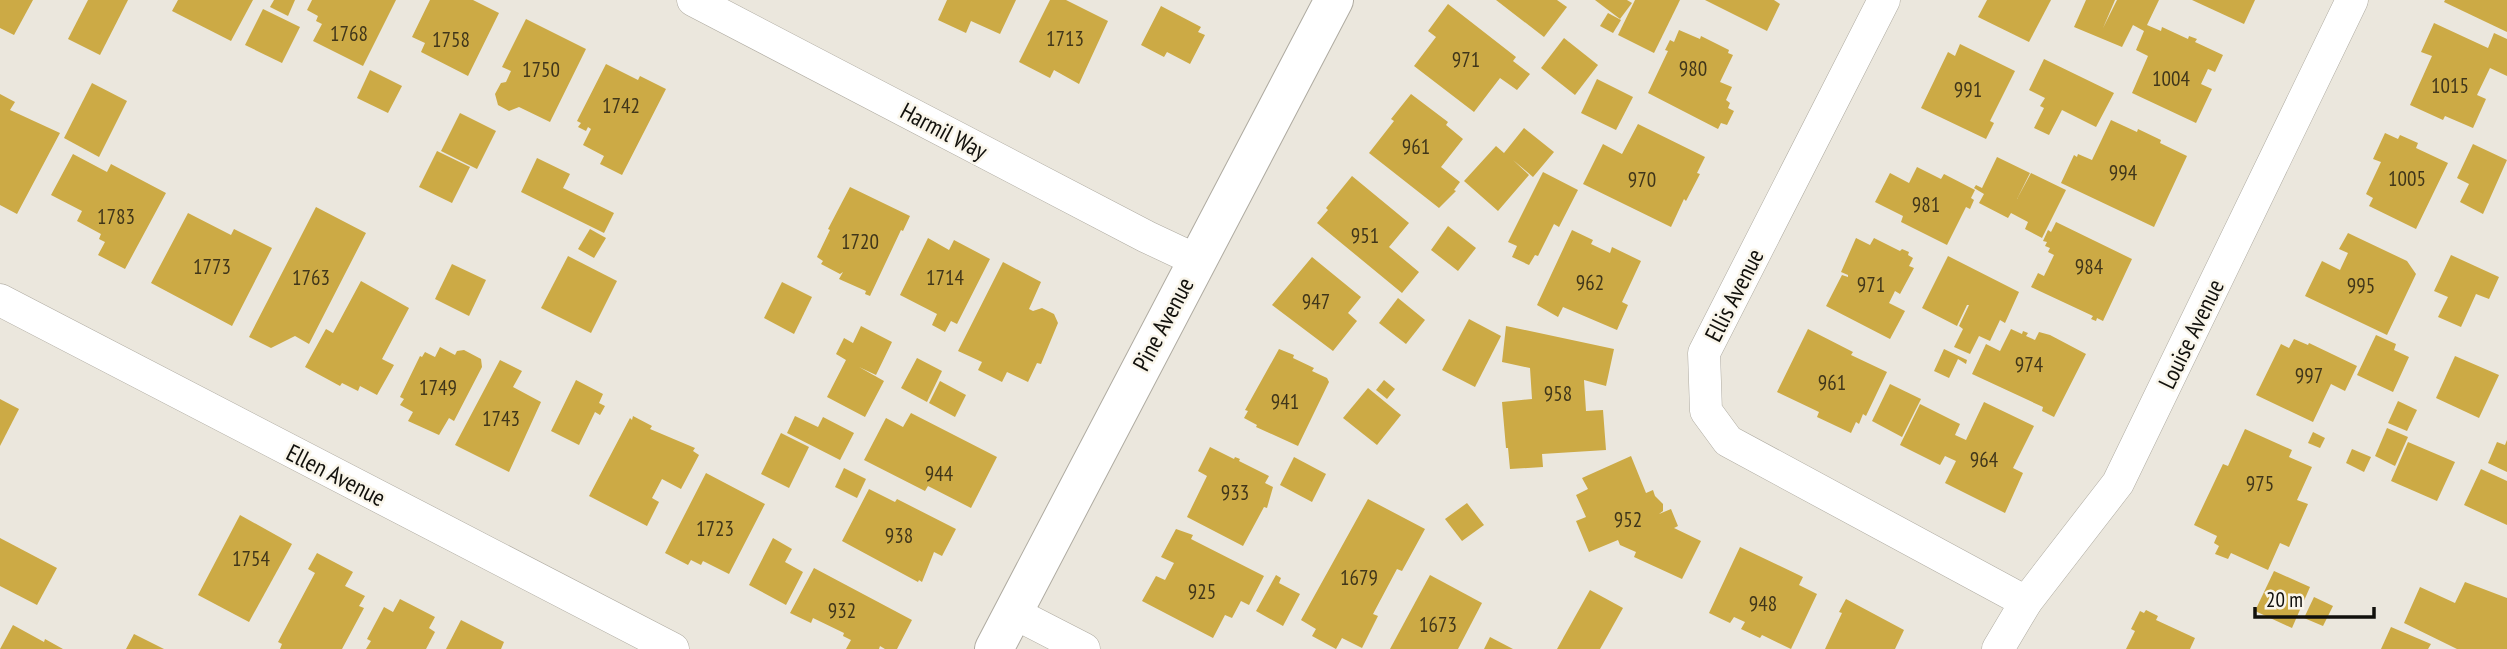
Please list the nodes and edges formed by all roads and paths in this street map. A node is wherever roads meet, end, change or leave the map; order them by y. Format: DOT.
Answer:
graph roads {
  1 [pos="693,0"];
  2 [pos="1334,0"];
  3 [pos="1884,0"];
  4 [pos="2352,0"];
  5 [pos="1196,260"];
  6 [pos="0,300"];
  7 [pos="2026,602"];
  8 [pos="1012,612"];
  9 [pos="673,649"];
  10 [pos="994,649"];
  11 [pos="1084,649"];
  12 [pos="1998,649"];
  1 -- 5 [label="street, Harmil Way"];
  2 -- 5 [label="street, Pine Avenue"];
  3 -- 7 [label="street, Ellis Avenue"];
  4 -- 7 [label="street, Louise Avenue"];
  5 -- 8 [label="street, Pine Avenue"];
  6 -- 9 [label="street, Ellen Avenue"];
  7 -- 12 [label="street, Louise Avenue"];
  8 -- 10 [label="street, Pine Avenue"];
  8 -- 11 [label="street"];
}
